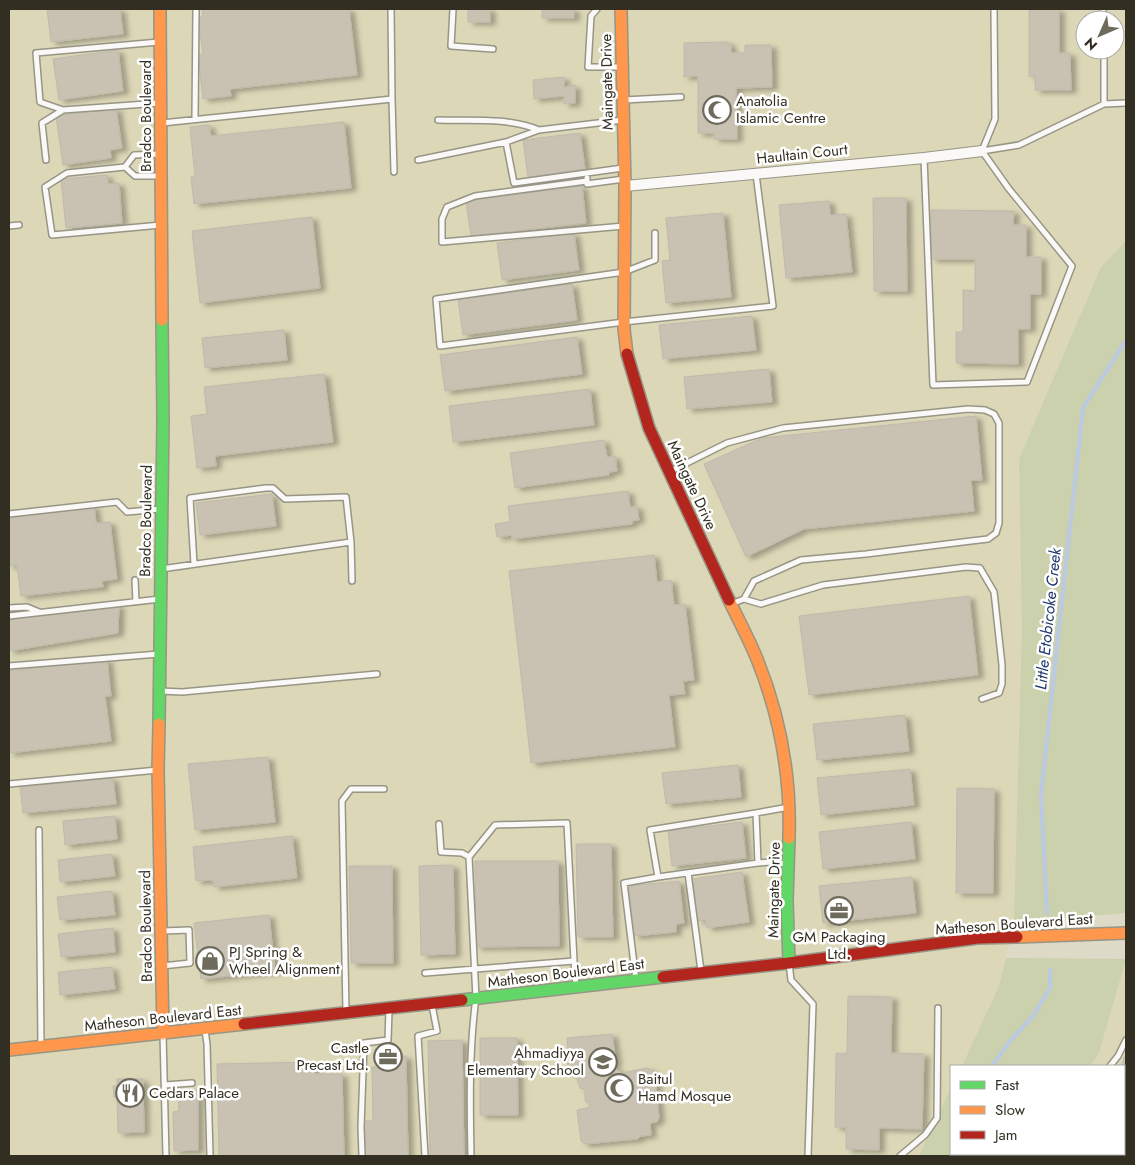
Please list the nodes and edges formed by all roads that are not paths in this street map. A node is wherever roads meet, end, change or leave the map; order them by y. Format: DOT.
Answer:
graph roads {
  1 [pos="160,9"];
  2 [pos="196,9"];
  3 [pos="391,9"];
  4 [pos="453,9"];
  5 [pos="597,9"];
  6 [pos="621,9"];
  7 [pos="994,9"];
  8 [pos="161,42"];
  9 [pos="494,49"];
  10 [pos="1104,60"];
  11 [pos="622,67"];
  12 [pos="681,97"];
  13 [pos="392,99"];
  14 [pos="623,100"];
  15 [pos="161,103"];
  16 [pos="1126,103"];
  17 [pos="1104,104"];
  18 [pos="63,110"];
  19 [pos="195,118"];
  20 [pos="438,120"];
  21 [pos="623,120"];
  22 [pos="161,123"];
  23 [pos="539,130"];
  24 [pos="506,142"];
  25 [pos="982,151"];
  26 [pos="161,154"];
  27 [pos="924,158"];
  28 [pos="46,160"];
  29 [pos="418,160"];
  30 [pos="125,167"];
  31 [pos="394,172"];
  32 [pos="587,172"];
  33 [pos="756,174"];
  34 [pos="161,176"];
  35 [pos="624,178"];
  36 [pos="587,181"];
  37 [pos="20,225"];
  38 [pos="162,225"];
  39 [pos="9,226"];
  40 [pos="624,226"];
  41 [pos="655,233"];
  42 [pos="624,272"];
  43 [pos="624,322"];
  44 [pos="670,472"];
  45 [pos="162,509"];
  46 [pos="9,514"];
  47 [pos="351,542"];
  48 [pos="194,564"];
  49 [pos="161,569"];
  50 [pos="135,580"];
  51 [pos="352,581"];
  52 [pos="160,599"];
  53 [pos="744,599"];
  54 [pos="136,602"];
  55 [pos="731,604"];
  56 [pos="9,608"];
  57 [pos="39,612"];
  58 [pos="9,616"];
  59 [pos="160,654"];
  60 [pos="9,666"];
  61 [pos="377,674"];
  62 [pos="160,691"];
  63 [pos="982,699"];
  64 [pos="158,770"];
  65 [pos="9,784"];
  66 [pos="384,789"];
  67 [pos="790,807"];
  68 [pos="756,813"];
  69 [pos="439,824"];
  70 [pos="39,830"];
  71 [pos="469,857"];
  72 [pos="758,863"];
  73 [pos="789,864"];
  74 [pos="688,873"];
  75 [pos="658,877"];
  76 [pos="161,931"];
  77 [pos="1126,932"];
  78 [pos="574,961"];
  79 [pos="789,962"];
  80 [pos="162,966"];
  81 [pos="475,970"];
  82 [pos="701,972"];
  83 [pos="425,973"];
  84 [pos="636,980"];
  85 [pos="576,987"];
  86 [pos="476,998"];
  87 [pos="432,1003"];
  88 [pos="389,1007"];
  89 [pos="938,1008"];
  90 [pos="346,1013"];
  91 [pos="204,1029"];
  92 [pos="163,1034"];
  93 [pos="1126,1040"];
  94 [pos="41,1046"];
  95 [pos="9,1050"];
  96 [pos="1111,1065"];
  97 [pos="192,1083"];
  98 [pos="165,1085"];
  99 [pos="166,1156"];
  100 [pos="210,1156"];
  101 [pos="362,1156"];
  102 [pos="425,1156"];
  103 [pos="471,1156"];
  104 [pos="808,1156"];
  105 [pos="900,1156"];
  1 -- 8 [label="street, Bradco Boulevard"];
  2 -- 19 [label="lane"];
  3 -- 13 [label="lane"];
  4 -- 9 [label="lane"];
  5 -- 11 [label="lane"];
  6 -- 11 [label="street, Maingate Drive"];
  7 -- 25 [label="lane"];
  8 -- 15 [label="street, Bradco Boulevard"];
  8 -- 18 [label="lane"];
  10 -- 17 [label="lane"];
  11 -- 14 [label="street, Maingate Drive"];
  12 -- 14 [label="lane"];
  13 -- 19 [label="lane"];
  13 -- 31 [label="lane"];
  14 -- 21 [label="street, Maingate Drive"];
  15 -- 18 [label="lane"];
  15 -- 22 [label="street, Bradco Boulevard"];
  16 -- 17 [label="lane"];
  17 -- 25 [label="lane"];
  18 -- 28 [label="lane"];
  19 -- 22 [label="lane"];
  20 -- 23 [label="lane"];
  21 -- 23 [label="lane"];
  21 -- 35 [label="street, Maingate Drive"];
  22 -- 26 [label="street, Bradco Boulevard"];
  23 -- 24 [label="lane"];
  24 -- 29 [label="lane"];
  24 -- 32 [label="lane"];
  25 -- 27 [label="street, Haultain Court"];
  25 -- 27 [label="lane"];
  26 -- 30 [label="lane"];
  26 -- 34 [label="street, Bradco Boulevard"];
  27 -- 33 [label="street, Haultain Court"];
  30 -- 34 [label="lane"];
  30 -- 38 [label="lane"];
  32 -- 35 [label="lane"];
  32 -- 36 [label="lane"];
  33 -- 35 [label="street, Haultain Court"];
  33 -- 43 [label="lane"];
  34 -- 38 [label="street, Bradco Boulevard"];
  35 -- 36 [label="lane"];
  35 -- 40 [label="street, Maingate Drive"];
  36 -- 40 [label="lane"];
  37 -- 39 [label="lane"];
  38 -- 45 [label="street, Bradco Boulevard"];
  40 -- 42 [label="street, Maingate Drive"];
  41 -- 42 [label="lane"];
  42 -- 43 [label="street, Maingate Drive"];
  42 -- 43 [label="lane"];
  43 -- 44 [label="street, Maingate Drive"];
  44 -- 53 [label="lane"];
  44 -- 55 [label="street, Maingate Drive"];
  45 -- 46 [label="lane"];
  45 -- 49 [label="street, Bradco Boulevard"];
  47 -- 48 [label="lane"];
  47 -- 48 [label="lane"];
  47 -- 51 [label="lane"];
  48 -- 49 [label="lane"];
  49 -- 52 [label="street, Bradco Boulevard"];
  50 -- 54 [label="lane"];
  52 -- 54 [label="lane"];
  52 -- 59 [label="street, Bradco Boulevard"];
  53 -- 55 [label="lane"];
  53 -- 63 [label="lane"];
  54 -- 57 [label="lane"];
  55 -- 67 [label="street, Maingate Drive"];
  56 -- 57 [label="lane"];
  57 -- 58 [label="lane"];
  59 -- 60 [label="lane"];
  59 -- 62 [label="street, Bradco Boulevard"];
  61 -- 62 [label="lane"];
  62 -- 64 [label="street, Bradco Boulevard"];
  64 -- 65 [label="lane"];
  64 -- 76 [label="street, Bradco Boulevard"];
  66 -- 90 [label="lane"];
  67 -- 68 [label="lane"];
  67 -- 73 [label="street, Maingate Drive"];
  68 -- 72 [label="lane"];
  68 -- 75 [label="lane"];
  69 -- 71 [label="lane"];
  70 -- 94 [label="lane"];
  71 -- 78 [label="lane"];
  71 -- 81 [label="lane"];
  72 -- 73 [label="lane"];
  72 -- 74 [label="lane"];
  73 -- 79 [label="street, Maingate Drive"];
  74 -- 75 [label="lane"];
  74 -- 82 [label="lane"];
  75 -- 84 [label="lane"];
  76 -- 80 [label="street, Bradco Boulevard"];
  76 -- 80 [label="lane"];
  77 -- 79 [label="street, Matheson Boulevard East"];
  78 -- 81 [label="lane"];
  78 -- 85 [label="lane"];
  79 -- 82 [label="street, Matheson Boulevard East"];
  79 -- 104 [label="lane"];
  80 -- 92 [label="street, Bradco Boulevard"];
  81 -- 83 [label="lane"];
  81 -- 86 [label="lane"];
  82 -- 84 [label="street, Matheson Boulevard East"];
  84 -- 85 [label="street, Matheson Boulevard East"];
  85 -- 86 [label="street, Matheson Boulevard East"];
  86 -- 87 [label="street, Matheson Boulevard East"];
  86 -- 103 [label="lane"];
  87 -- 88 [label="street, Matheson Boulevard East"];
  87 -- 102 [label="lane"];
  88 -- 90 [label="street, Matheson Boulevard East"];
  88 -- 101 [label="lane"];
  89 -- 105 [label="lane"];
  90 -- 91 [label="street, Matheson Boulevard East"];
  91 -- 92 [label="street, Matheson Boulevard East"];
  91 -- 100 [label="lane"];
  92 -- 94 [label="street, Matheson Boulevard East"];
  92 -- 98 [label="lane"];
  93 -- 96 [label="lane"];
  94 -- 95 [label="street, Matheson Boulevard East"];
  97 -- 98 [label="lane"];
  98 -- 99 [label="lane"];
}
